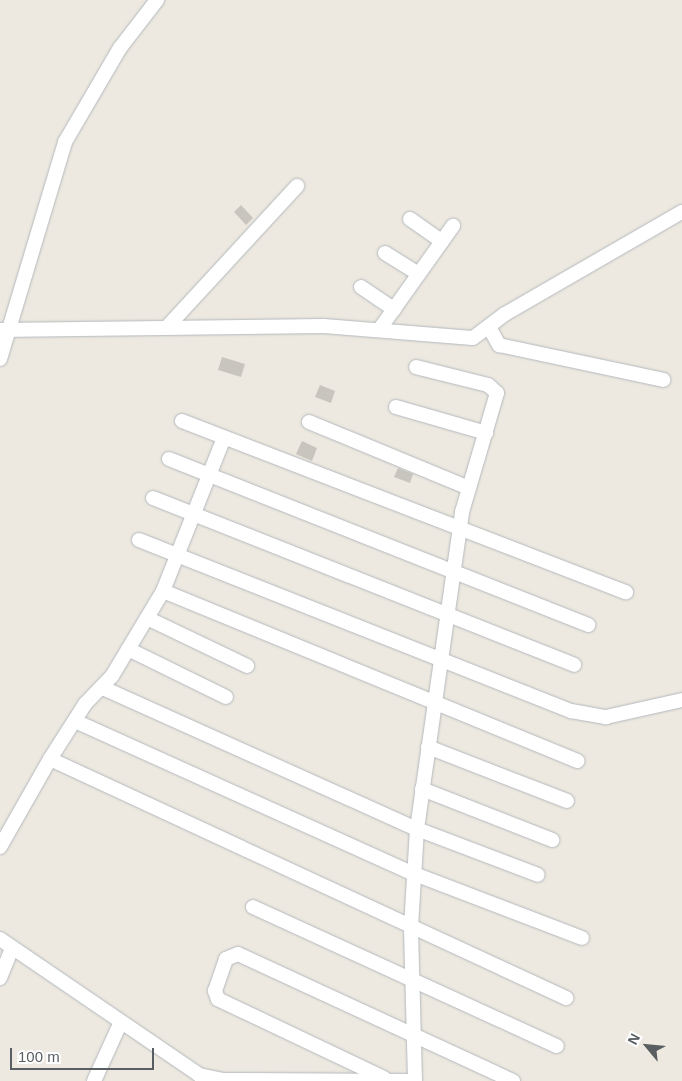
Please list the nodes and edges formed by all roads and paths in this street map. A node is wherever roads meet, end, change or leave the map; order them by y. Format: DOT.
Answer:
graph roads {
  1 [pos="157,0"];
  2 [pos="297,186"];
  3 [pos="682,212"];
  4 [pos="410,220"];
  5 [pos="453,226"];
  6 [pos="442,241"];
  7 [pos="385,253"];
  8 [pos="418,274"];
  9 [pos="361,287"];
  10 [pos="394,309"];
  11 [pos="167,327"];
  12 [pos="489,327"];
  13 [pos="5,329"];
  14 [pos="379,330"];
  15 [pos="0,359"];
  16 [pos="416,367"];
  17 [pos="663,380"];
  18 [pos="396,407"];
  19 [pos="182,421"];
  20 [pos="309,422"];
  21 [pos="486,433"];
  22 [pos="224,438"];
  23 [pos="168,459"];
  24 [pos="209,476"];
  25 [pos="469,488"];
  26 [pos="153,498"];
  27 [pos="193,515"];
  28 [pos="459,528"];
  29 [pos="138,540"];
  30 [pos="178,554"];
  31 [pos="453,572"];
  32 [pos="163,591"];
  33 [pos="626,592"];
  34 [pos="448,616"];
  35 [pos="147,618"];
  36 [pos="588,625"];
  37 [pos="128,649"];
  38 [pos="442,658"];
  39 [pos="574,665"];
  40 [pos="247,666"];
  41 [pos="103,688"];
  42 [pos="226,697"];
  43 [pos="682,700"];
  44 [pos="436,702"];
  45 [pos="75,721"];
  46 [pos="428,747"];
  47 [pos="50,759"];
  48 [pos="577,761"];
  49 [pos="422,789"];
  50 [pos="567,801"];
  51 [pos="417,829"];
  52 [pos="552,840"];
  53 [pos="0,847"];
  54 [pos="412,873"];
  55 [pos="538,875"];
  56 [pos="253,907"];
  57 [pos="411,927"];
  58 [pos="582,938"];
  59 [pos="0,939"];
  60 [pos="12,948"];
  61 [pos="0,978"];
  62 [pos="412,981"];
  63 [pos="566,998"];
  64 [pos="120,1024"];
  65 [pos="413,1036"];
  66 [pos="556,1046"];
  67 [pos="384,1078"];
  68 [pos="94,1081"];
  69 [pos="407,1081"];
  70 [pos="414,1081"];
  71 [pos="513,1081"];
  1 -- 13 [label="street"];
  2 -- 11 [label="street"];
  3 -- 12 [label="street"];
  4 -- 6 [label="street"];
  5 -- 6 [label="street"];
  6 -- 8 [label="street"];
  7 -- 8 [label="street"];
  8 -- 10 [label="street"];
  9 -- 10 [label="street"];
  10 -- 14 [label="street"];
  11 -- 13 [label="street"];
  11 -- 14 [label="street"];
  12 -- 14 [label="street"];
  12 -- 17 [label="street"];
  13 -- 15 [label="street"];
  16 -- 21 [label="street"];
  18 -- 21 [label="street"];
  19 -- 22 [label="street"];
  20 -- 25 [label="street"];
  21 -- 25 [label="street"];
  22 -- 24 [label="street"];
  22 -- 28 [label="street"];
  23 -- 24 [label="street"];
  24 -- 27 [label="street"];
  24 -- 31 [label="street"];
  25 -- 28 [label="street"];
  26 -- 27 [label="street"];
  27 -- 30 [label="street"];
  27 -- 34 [label="street"];
  28 -- 31 [label="street"];
  28 -- 33 [label="street"];
  29 -- 30 [label="street"];
  30 -- 32 [label="street"];
  30 -- 38 [label="street"];
  31 -- 34 [label="street"];
  31 -- 36 [label="street"];
  32 -- 35 [label="street"];
  32 -- 44 [label="street"];
  34 -- 38 [label="street"];
  34 -- 39 [label="street"];
  35 -- 37 [label="street"];
  35 -- 40 [label="street"];
  37 -- 41 [label="street"];
  37 -- 42 [label="street"];
  38 -- 43 [label="street"];
  38 -- 44 [label="street"];
  41 -- 45 [label="street"];
  41 -- 51 [label="street"];
  44 -- 46 [label="street"];
  44 -- 48 [label="street"];
  45 -- 47 [label="street"];
  45 -- 54 [label="street"];
  46 -- 49 [label="street"];
  46 -- 50 [label="street"];
  47 -- 53 [label="street"];
  47 -- 57 [label="street"];
  49 -- 51 [label="street"];
  49 -- 52 [label="street"];
  51 -- 54 [label="street"];
  51 -- 55 [label="street"];
  54 -- 57 [label="street"];
  54 -- 58 [label="street"];
  56 -- 62 [label="street"];
  57 -- 62 [label="street"];
  57 -- 63 [label="street"];
  59 -- 60 [label="street"];
  60 -- 61 [label="street"];
  60 -- 64 [label="street"];
  62 -- 65 [label="street"];
  62 -- 66 [label="street"];
  64 -- 67 [label="street"];
  64 -- 68 [label="street"];
  65 -- 67 [label="street"];
  65 -- 70 [label="street"];
  65 -- 71 [label="street"];
  67 -- 69 [label="street"];
}
